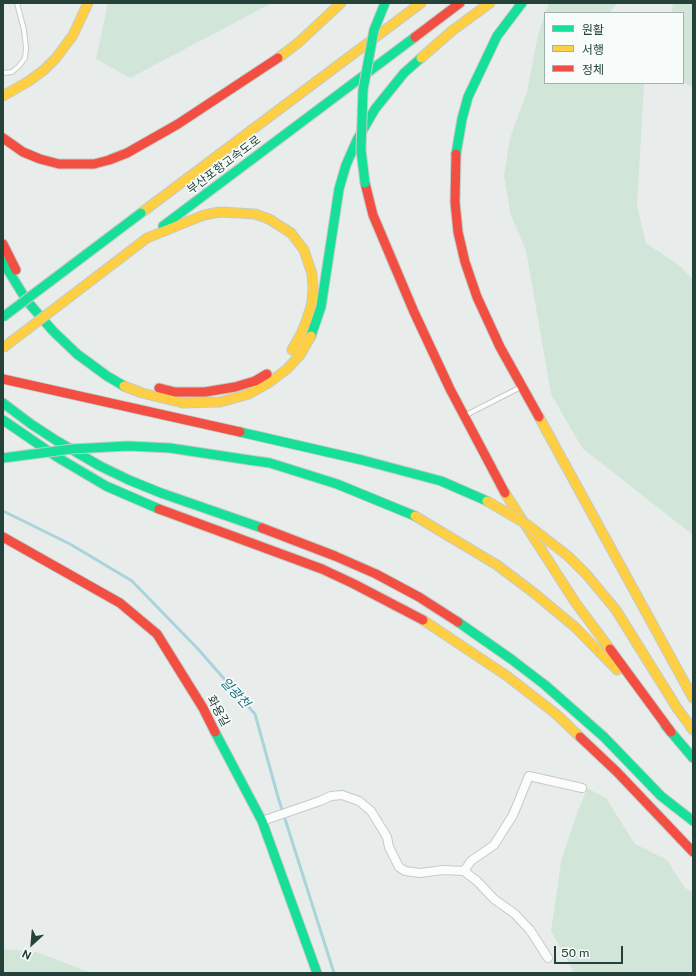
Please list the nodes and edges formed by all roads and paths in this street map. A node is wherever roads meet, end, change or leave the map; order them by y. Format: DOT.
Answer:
graph roads {
  1 [pos="17,3"];
  2 [pos="88,3"];
  3 [pos="341,3"];
  4 [pos="385,3"];
  5 [pos="421,3"];
  6 [pos="460,3"];
  7 [pos="490,3"];
  8 [pos="522,3"];
  9 [pos="3,73"];
  10 [pos="3,96"];
  11 [pos="3,138"];
  12 [pos="147,238"];
  13 [pos="3,244"];
  14 [pos="3,262"];
  15 [pos="3,317"];
  16 [pos="3,348"];
  17 [pos="3,379"];
  18 [pos="522,387"];
  19 [pos="3,404"];
  20 [pos="464,416"];
  21 [pos="3,420"];
  22 [pos="3,458"];
  23 [pos="3,537"];
  24 [pos="693,698"];
  25 [pos="693,730"];
  26 [pos="671,732"];
  27 [pos="693,758"];
  28 [pos="582,788"];
  29 [pos="262,821"];
  30 [pos="693,821"];
  31 [pos="693,852"];
  32 [pos="464,871"];
  33 [pos="548,958"];
  34 [pos="317,973"];
  1 -- 9 [label="lane"];
  2 -- 10 [label="main road"];
  3 -- 11 [label="main road"];
  4 -- 20 [label="main road, bridge"];
  5 -- 15 [label="main road, 부산포항고속도로, bridge"];
  6 -- 12 [label="main road, 부산포항고속도로"];
  7 -- 14 [label="main road"];
  8 -- 18 [label="main road"];
  12 -- 13 [label="main road"];
  12 -- 16 [label="main road, 부산포항고속도로, bridge"];
  17 -- 25 [label="main road, bridge"];
  18 -- 20 [label="lane"];
  18 -- 24 [label="main road"];
  19 -- 30 [label="main road"];
  20 -- 26 [label="main road"];
  21 -- 31 [label="main road"];
  22 -- 26 [label="main road, bridge"];
  23 -- 29 [label="main road, 화용길"];
  26 -- 27 [label="main road"];
  28 -- 32 [label="street"];
  29 -- 32 [label="street"];
  29 -- 34 [label="main road, 화용길"];
  32 -- 33 [label="street"];
}
